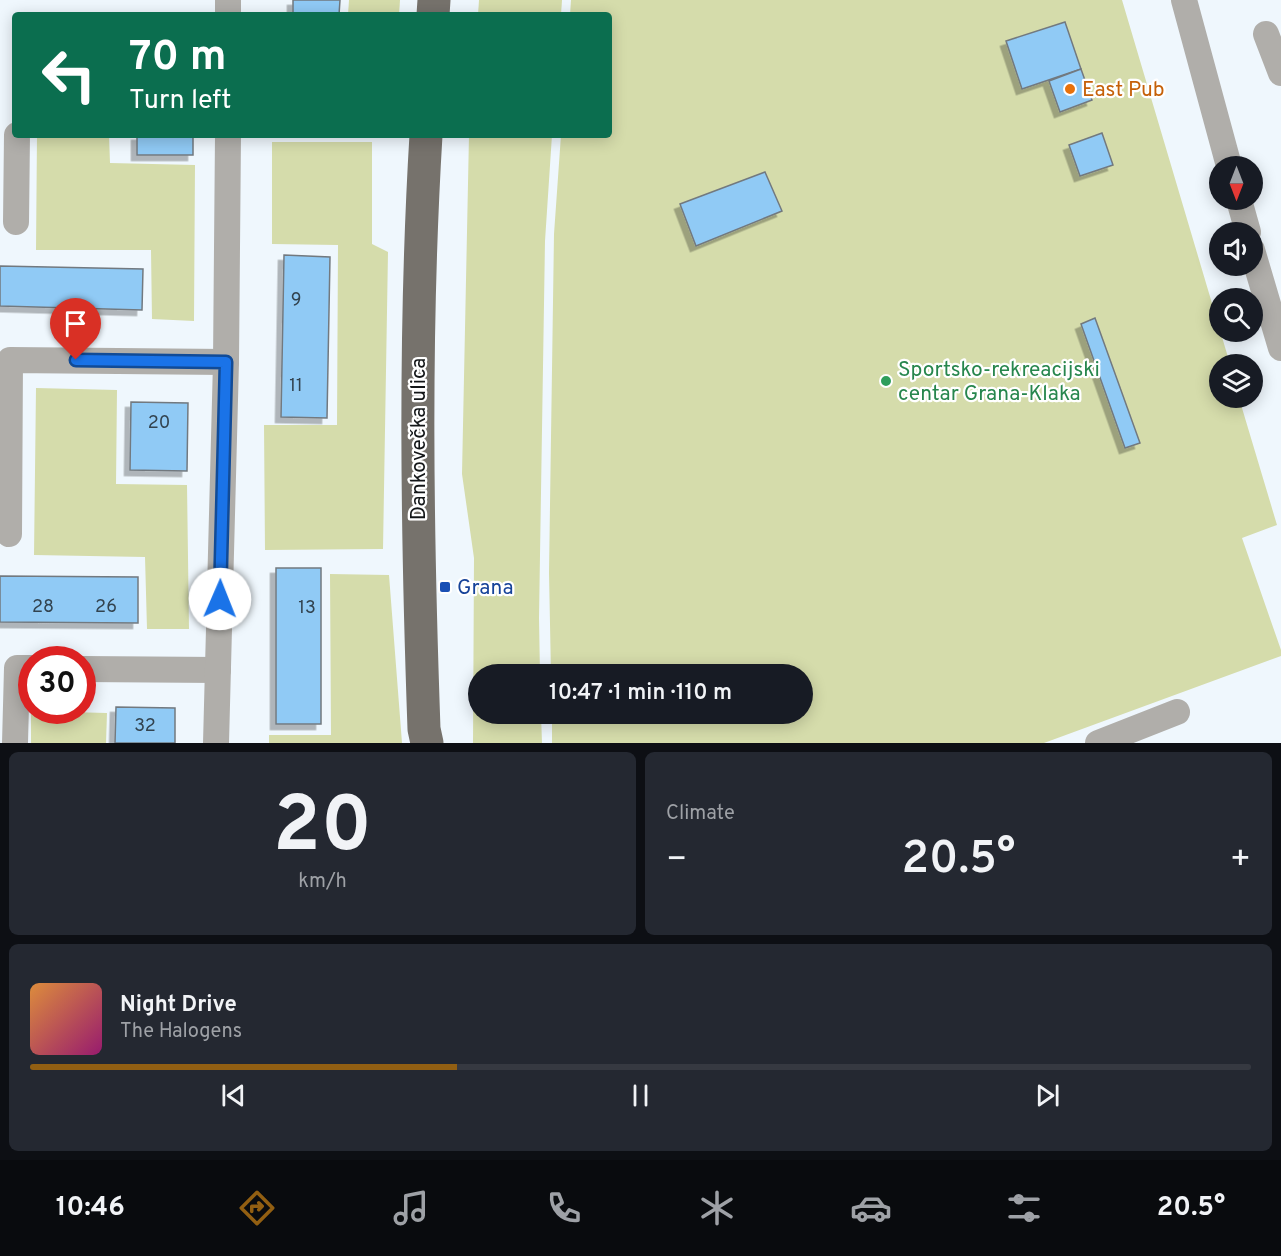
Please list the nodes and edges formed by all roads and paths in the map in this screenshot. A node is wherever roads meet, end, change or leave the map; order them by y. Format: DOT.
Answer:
graph roads {
  1 [pos="1184,0"];
  2 [pos="1266,34"];
  3 [pos="1281,73"];
  4 [pos="17,138"];
  5 [pos="228,138"];
  6 [pos="426,138"];
  7 [pos="1226,156"];
  8 [pos="16,222"];
  9 [pos="1271,278"];
  10 [pos="1281,348"];
  11 [pos="226,362"];
  12 [pos="9,534"];
  13 [pos="18,668"];
  14 [pos="96,669"];
  15 [pos="218,670"];
  16 [pos="1177,712"];
  17 [pos="15,743"];
  18 [pos="216,743"];
  19 [pos="426,743"];
  20 [pos="1098,743"];
  1 -- 7 [label="street"];
  2 -- 3 [label="street"];
  4 -- 8 [label="street"];
  5 -- 11 [label="street"];
  6 -- 19 [label="main road, Dankovečka ulica"];
  9 -- 10 [label="street"];
  11 -- 12 [label="street"];
  11 -- 15 [label="street"];
  13 -- 17 [label="street"];
  14 -- 15 [label="street"];
  15 -- 18 [label="street"];
  16 -- 20 [label="street"];
}
